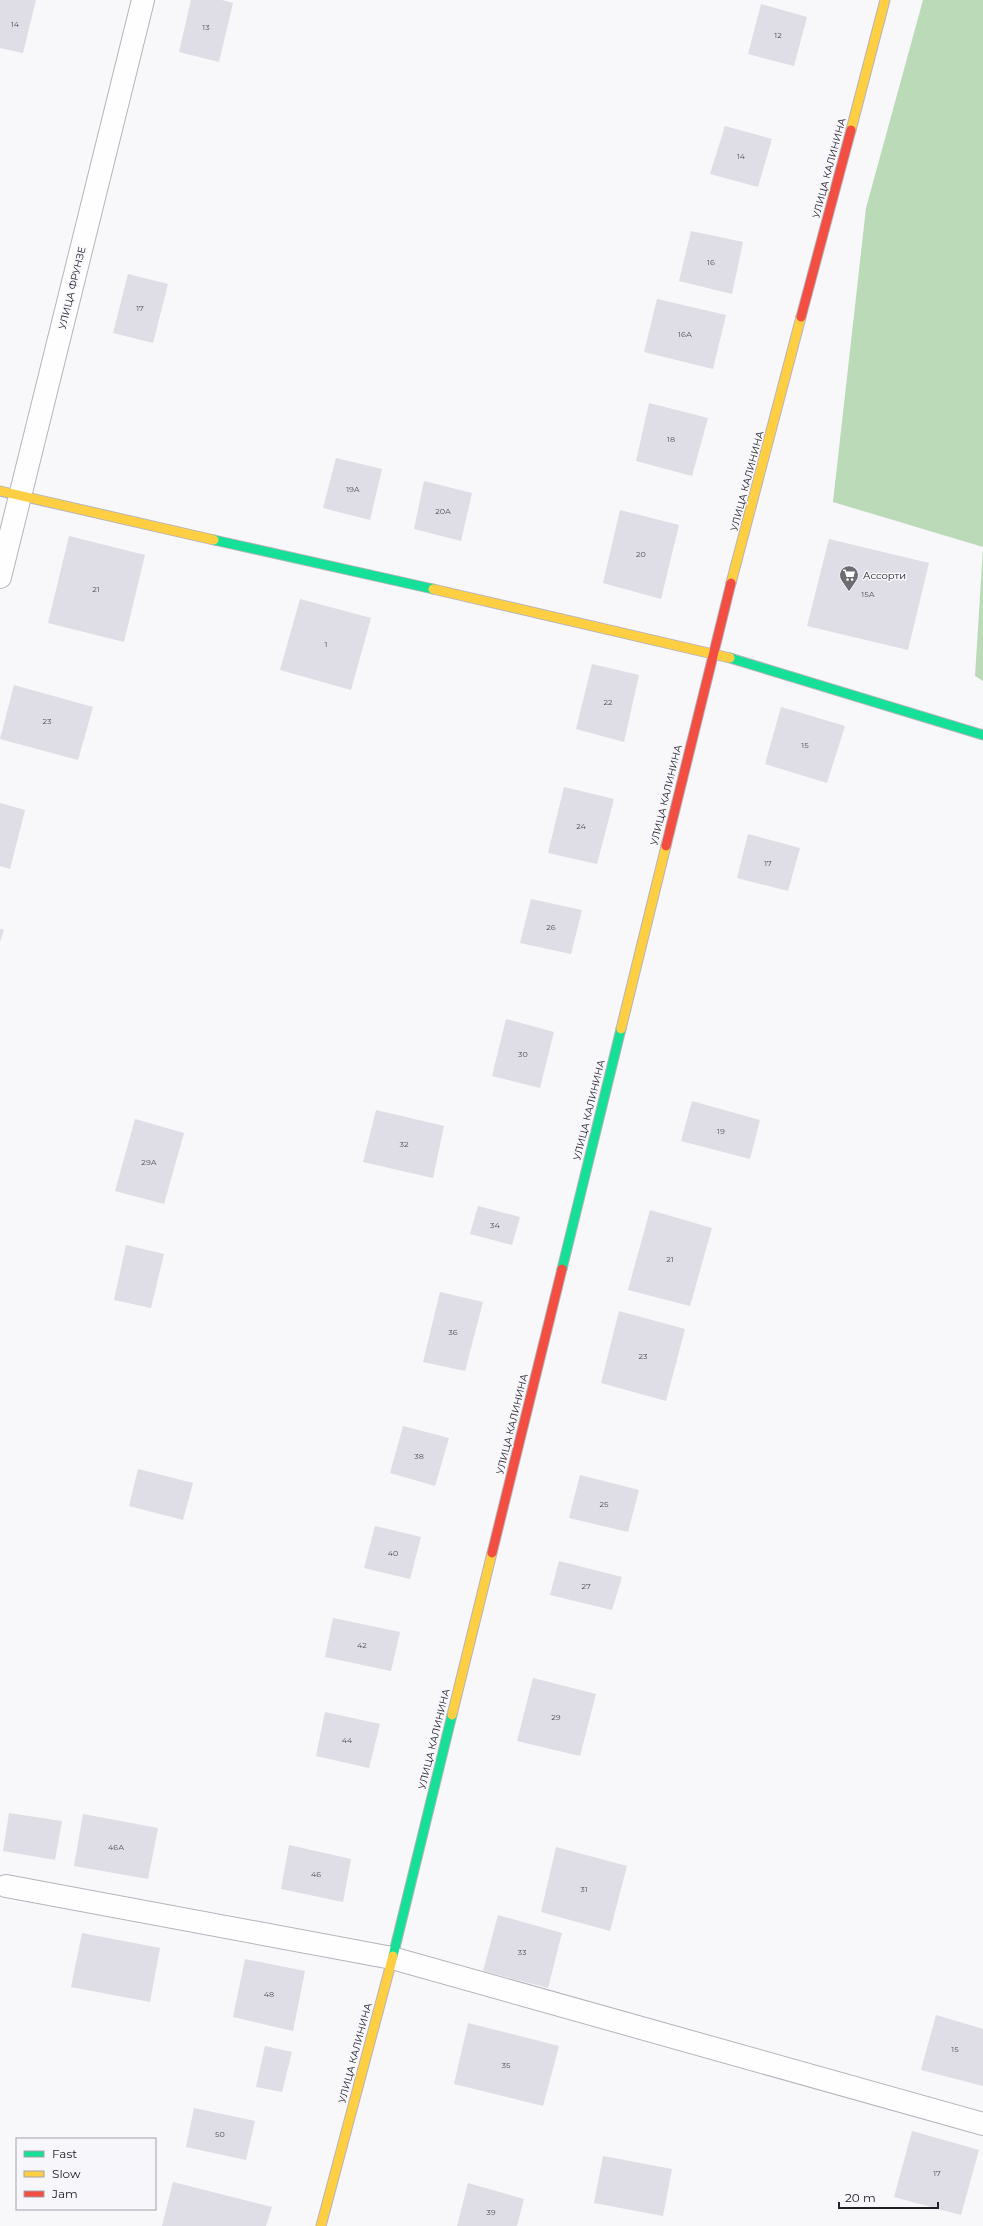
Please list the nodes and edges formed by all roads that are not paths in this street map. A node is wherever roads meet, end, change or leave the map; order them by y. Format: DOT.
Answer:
graph roads {
  1 [pos="143,0"];
  2 [pos="885,0"];
  3 [pos="10,493"];
  4 [pos="0,577"];
  5 [pos="713,653"];
  6 [pos="983,735"];
  7 [pos="6,1886"];
  8 [pos="392,1958"];
  9 [pos="983,2124"];
  10 [pos="321,2226"];
  1 -- 3 [label="street, УЛИЦА ФРУНЗЕ"];
  2 -- 5 [label="street, УЛИЦА КАЛИНИНА"];
  3 -- 4 [label="street, УЛИЦА ФРУНЗЕ"];
  3 -- 5 [label="street"];
  5 -- 6 [label="street"];
  5 -- 8 [label="street, УЛИЦА КАЛИНИНА"];
  7 -- 8 [label="street"];
  8 -- 9 [label="street"];
  8 -- 10 [label="street, УЛИЦА КАЛИНИНА"];
}
